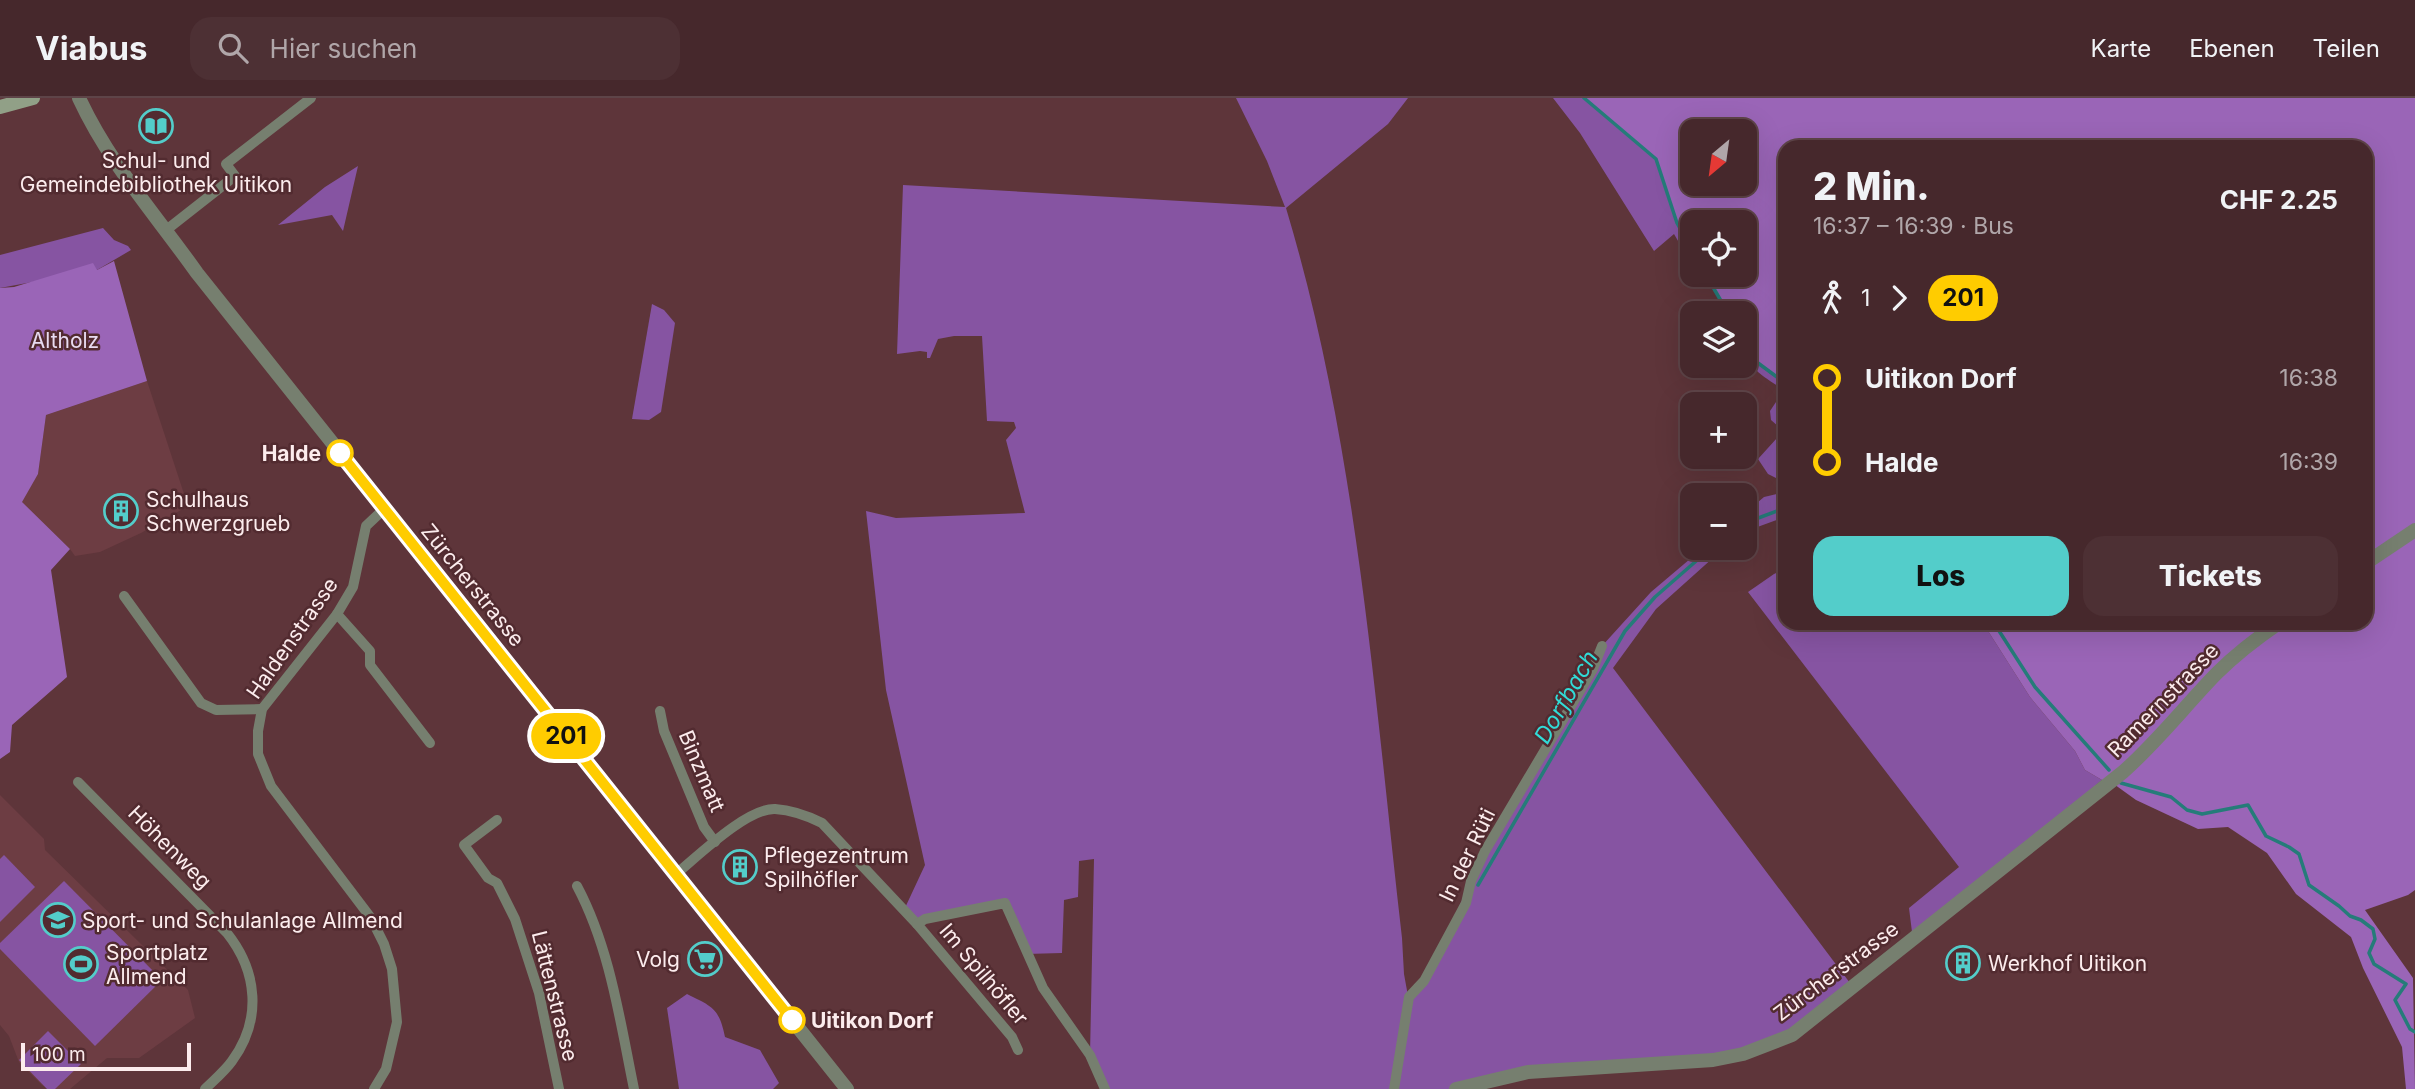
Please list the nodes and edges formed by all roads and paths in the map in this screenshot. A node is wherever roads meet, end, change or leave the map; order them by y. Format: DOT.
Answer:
graph roads {
  1 [pos="33,98"];
  2 [pos="79,98"];
  3 [pos="311,98"];
  4 [pos="0,107"];
  5 [pos="165,231"];
  6 [pos="385,508"];
  7 [pos="2415,530"];
  8 [pos="2373,559"];
  9 [pos="124,596"];
  10 [pos="337,614"];
  11 [pos="2270,630"];
  12 [pos="1602,646"];
  13 [pos="262,709"];
  14 [pos="660,711"];
  15 [pos="430,743"];
  16 [pos="78,782"];
  17 [pos="2078,808"];
  18 [pos="497,820"];
  19 [pos="715,842"];
  20 [pos="676,874"];
  21 [pos="577,886"];
  22 [pos="917,925"];
  23 [pos="1018,1050"];
  24 [pos="205,1089"];
  25 [pos="374,1089"];
  26 [pos="559,1089"];
  27 [pos="634,1089"];
  28 [pos="847,1089"];
  29 [pos="1105,1089"];
  30 [pos="1394,1089"];
  31 [pos="1456,1089"];
  1 -- 4 [label="main road"];
  2 -- 5 [label="street, Zürcherstrasse"];
  3 -- 5 [label="street"];
  5 -- 6 [label="street, Zürcherstrasse"];
  6 -- 10 [label="street, Haldenstrasse"];
  6 -- 20 [label="street, Zürcherstrasse"];
  7 -- 8 [label="street"];
  9 -- 13 [label="street"];
  10 -- 13 [label="street, Haldenstrasse"];
  10 -- 15 [label="street"];
  11 -- 17 [label="street, Ramernstrasse"];
  12 -- 30 [label="street, In der Rüti"];
  13 -- 25 [label="street, Haldenstrasse"];
  14 -- 19 [label="street, Binzmatt"];
  16 -- 24 [label="street, Höhenweg"];
  17 -- 31 [label="street, Zürcherstrasse"];
  18 -- 26 [label="street, Lättenstrasse"];
  19 -- 20 [label="street, Im Spilhöfler"];
  19 -- 22 [label="street, Im Spilhöfler"];
  20 -- 28 [label="street, Zürcherstrasse"];
  21 -- 27 [label="street"];
  22 -- 23 [label="street, Im Spilhöfler"];
  22 -- 29 [label="street, Im Spilhöfler"];
}
